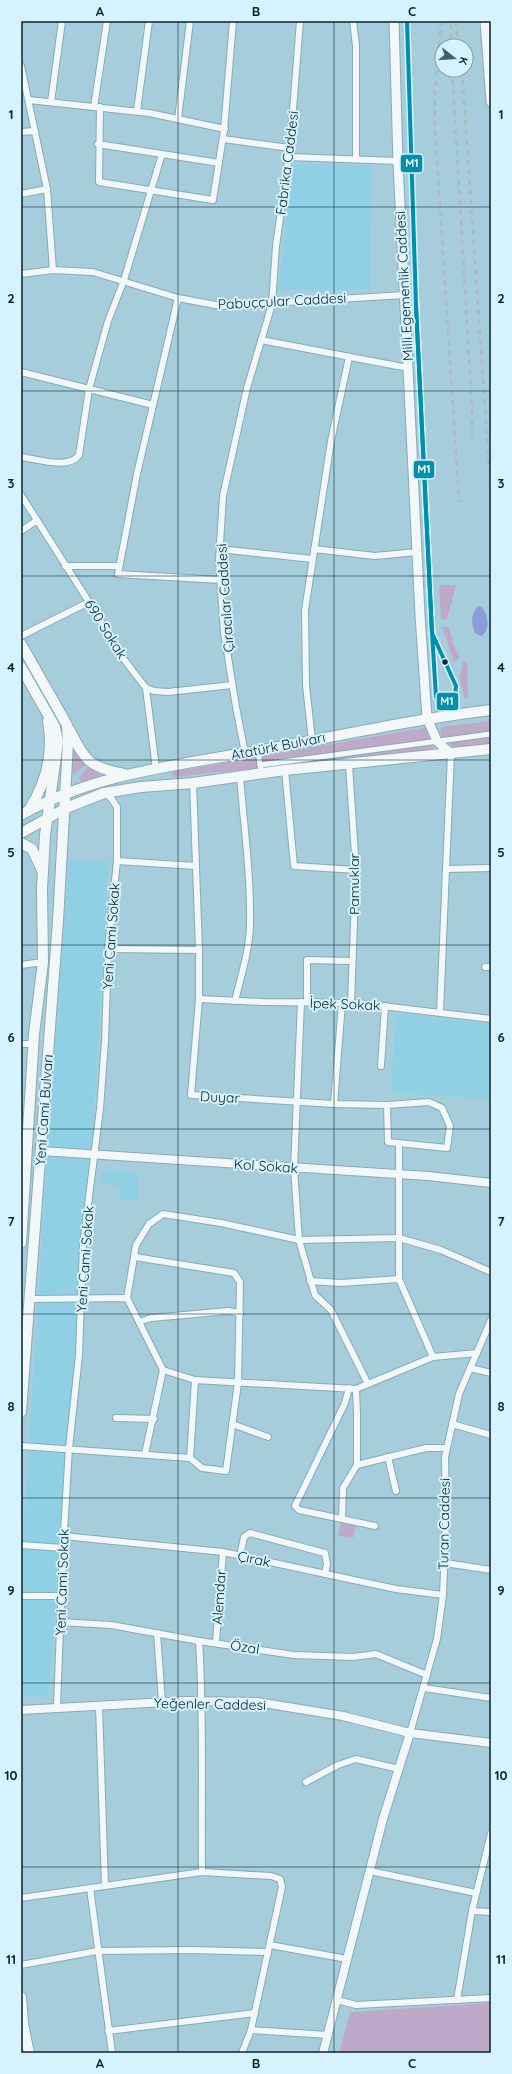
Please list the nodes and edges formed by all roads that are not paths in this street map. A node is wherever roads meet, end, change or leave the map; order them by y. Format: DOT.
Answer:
graph roads {
  1 [pos="62,21"];
  2 [pos="107,21"];
  3 [pos="149,21"];
  4 [pos="190,21"];
  5 [pos="233,21"];
  6 [pos="300,21"];
  7 [pos="353,21"];
  8 [pos="394,21"];
  9 [pos="485,21"];
  10 [pos="21,66"];
  11 [pos="29,100"];
  12 [pos="51,102"];
  13 [pos="491,102"];
  14 [pos="97,107"];
  15 [pos="137,111"];
  16 [pos="178,119"];
  17 [pos="224,129"];
  18 [pos="35,131"];
  19 [pos="21,132"];
  20 [pos="223,139"];
  21 [pos="98,144"];
  22 [pos="290,148"];
  23 [pos="162,154"];
  24 [pos="289,157"];
  25 [pos="356,159"];
  26 [pos="398,161"];
  27 [pos="219,164"];
  28 [pos="47,189"];
  29 [pos="152,190"];
  30 [pos="21,194"];
  31 [pos="53,270"];
  32 [pos="21,274"];
  33 [pos="124,280"];
  34 [pos="404,295"];
  35 [pos="178,298"];
  36 [pos="272,304"];
  37 [pos="261,340"];
  38 [pos="349,357"];
  39 [pos="408,368"];
  40 [pos="21,372"];
  41 [pos="89,389"];
  42 [pos="153,405"];
  43 [pos="21,457"];
  44 [pos="21,495"];
  45 [pos="36,521"];
  46 [pos="21,531"];
  47 [pos="220,549"];
  48 [pos="314,549"];
  49 [pos="417,552"];
  50 [pos="312,559"];
  51 [pos="66,566"];
  52 [pos="118,566"];
  53 [pos="221,580"];
  54 [pos="89,602"];
  55 [pos="21,636"];
  56 [pos="21,644"];
  57 [pos="21,667"];
  58 [pos="232,685"];
  59 [pos="146,688"];
  60 [pos="45,709"];
  61 [pos="491,710"];
  62 [pos="427,718"];
  63 [pos="67,725"];
  64 [pos="491,734"];
  65 [pos="312,740"];
  66 [pos="437,741"];
  67 [pos="491,749"];
  68 [pos="258,750"];
  69 [pos="245,753"];
  70 [pos="451,754"];
  71 [pos="349,764"];
  72 [pos="156,769"];
  73 [pos="261,769"];
  74 [pos="285,770"];
  75 [pos="126,774"];
  76 [pos="240,777"];
  77 [pos="193,783"];
  78 [pos="66,792"];
  79 [pos="104,793"];
  80 [pos="50,800"];
  81 [pos="79,802"];
  82 [pos="66,808"];
  83 [pos="25,812"];
  84 [pos="47,818"];
  85 [pos="63,826"];
  86 [pos="21,833"];
  87 [pos="21,843"];
  88 [pos="117,861"];
  89 [pos="196,866"];
  90 [pos="491,868"];
  91 [pos="446,869"];
  92 [pos="356,870"];
  93 [pos="43,871"];
  94 [pos="108,949"];
  95 [pos="199,950"];
  96 [pos="352,961"];
  97 [pos="43,962"];
  98 [pos="21,965"];
  99 [pos="199,999"];
  100 [pos="235,1001"];
  101 [pos="304,1002"];
  102 [pos="342,1003"];
  103 [pos="351,1003"];
  104 [pos="385,1006"];
  105 [pos="440,1012"];
  106 [pos="491,1019"];
  107 [pos="21,1044"];
  108 [pos="34,1044"];
  109 [pos="381,1066"];
  110 [pos="297,1101"];
  111 [pos="334,1104"];
  112 [pos="387,1105"];
  113 [pos="399,1143"];
  114 [pos="41,1151"];
  115 [pos="95,1156"];
  116 [pos="294,1168"];
  117 [pos="399,1174"];
  118 [pos="491,1183"];
  119 [pos="22,1200"];
  120 [pos="399,1238"];
  121 [pos="299,1240"];
  122 [pos="21,1243"];
  123 [pos="134,1257"];
  124 [pos="491,1272"];
  125 [pos="399,1279"];
  126 [pos="310,1281"];
  127 [pos="82,1298"];
  128 [pos="127,1298"];
  129 [pos="30,1299"];
  130 [pos="240,1313"];
  131 [pos="491,1320"];
  132 [pos="139,1322"];
  133 [pos="477,1353"];
  134 [pos="433,1357"];
  135 [pos="470,1368"];
  136 [pos="163,1370"];
  137 [pos="491,1373"];
  138 [pos="195,1380"];
  139 [pos="238,1383"];
  140 [pos="368,1384"];
  141 [pos="349,1388"];
  142 [pos="356,1389"];
  143 [pos="21,1412"];
  144 [pos="116,1418"];
  145 [pos="154,1419"];
  146 [pos="232,1424"];
  147 [pos="452,1424"];
  148 [pos="491,1435"];
  149 [pos="268,1437"];
  150 [pos="21,1446"];
  151 [pos="70,1448"];
  152 [pos="447,1448"];
  153 [pos="145,1454"];
  154 [pos="388,1457"];
  155 [pos="190,1458"];
  156 [pos="357,1465"];
  157 [pos="396,1491"];
  158 [pos="342,1519"];
  159 [pos="375,1526"];
  160 [pos="63,1536"];
  161 [pos="21,1545"];
  162 [pos="62,1548"];
  163 [pos="223,1552"];
  164 [pos="240,1556"];
  165 [pos="445,1563"];
  166 [pos="491,1570"];
  167 [pos="325,1574"];
  168 [pos="443,1595"];
  169 [pos="21,1596"];
  170 [pos="60,1596"];
  171 [pos="60,1622"];
  172 [pos="157,1633"];
  173 [pos="199,1641"];
  174 [pos="216,1642"];
  175 [pos="427,1675"];
  176 [pos="424,1688"];
  177 [pos="491,1698"];
  178 [pos="203,1701"];
  179 [pos="162,1702"];
  180 [pos="99,1706"];
  181 [pos="57,1707"];
  182 [pos="21,1710"];
  183 [pos="410,1732"];
  184 [pos="491,1743"];
  185 [pos="399,1769"];
  186 [pos="306,1782"];
  187 [pos="491,1832"];
  188 [pos="370,1871"];
  189 [pos="202,1872"];
  190 [pos="105,1886"];
  191 [pos="90,1888"];
  192 [pos="476,1893"];
  193 [pos="21,1898"];
  194 [pos="472,1912"];
  195 [pos="491,1912"];
  196 [pos="270,1945"];
  197 [pos="97,1950"];
  198 [pos="268,1952"];
  199 [pos="347,1959"];
  200 [pos="21,1965"];
  201 [pos="21,1998"];
  202 [pos="491,1998"];
  203 [pos="336,2000"];
  204 [pos="457,2000"];
  205 [pos="255,2013"];
  206 [pos="251,2030"];
  207 [pos="108,2031"];
  208 [pos="328,2035"];
  209 [pos="29,2053"];
  210 [pos="112,2053"];
  211 [pos="242,2053"];
  212 [pos="323,2053"];
  1 -- 12 [label="street"];
  2 -- 14 [label="street"];
  3 -- 15 [label="street"];
  4 -- 16 [label="street"];
  5 -- 17 [label="street"];
  6 -- 22 [label="street, Fabrika Caddesi"];
  7 -- 25 [label="street"];
  8 -- 26 [label="main road, Milli Egemenlik Caddesi"];
  9 -- 13 [label="main road"];
  10 -- 11 [label="street"];
  11 -- 12 [label="street"];
  11 -- 18 [label="street"];
  12 -- 14 [label="street"];
  14 -- 15 [label="street"];
  14 -- 21 [label="street"];
  15 -- 16 [label="street"];
  16 -- 17 [label="street"];
  17 -- 20 [label="street"];
  18 -- 19 [label="street"];
  18 -- 28 [label="street"];
  20 -- 22 [label="street"];
  20 -- 27 [label="street"];
  21 -- 23 [label="street"];
  21 -- 29 [label="street"];
  22 -- 24 [label="street, Fabrika Caddesi"];
  23 -- 27 [label="street"];
  23 -- 29 [label="street"];
  24 -- 25 [label="street"];
  24 -- 36 [label="street, Fabrika Caddesi"];
  25 -- 26 [label="street"];
  26 -- 34 [label="main road, Milli Egemenlik Caddesi"];
  27 -- 29 [label="street"];
  28 -- 30 [label="street"];
  28 -- 31 [label="street"];
  29 -- 33 [label="street"];
  31 -- 32 [label="street, Pabuççular Caddesi"];
  31 -- 33 [label="street, Pabuççular Caddesi"];
  33 -- 35 [label="street, Pabuççular Caddesi"];
  33 -- 41 [label="street"];
  34 -- 36 [label="street, Pabuççular Caddesi"];
  34 -- 39 [label="main road, Milli Egemenlik Caddesi"];
  35 -- 36 [label="street, Pabuççular Caddesi"];
  35 -- 42 [label="street"];
  36 -- 37 [label="street, Çıracılar Caddesi"];
  37 -- 38 [label="street"];
  37 -- 47 [label="street, Çıracılar Caddesi"];
  38 -- 39 [label="street"];
  38 -- 48 [label="street"];
  39 -- 49 [label="main road, Milli Egemenlik Caddesi"];
  40 -- 41 [label="street"];
  41 -- 42 [label="street"];
  41 -- 43 [label="street"];
  42 -- 52 [label="street"];
  44 -- 45 [label="street, 690 Sokak"];
  45 -- 46 [label="street"];
  45 -- 51 [label="street, 690 Sokak"];
  47 -- 50 [label="street"];
  47 -- 53 [label="street, Çıracılar Caddesi"];
  48 -- 49 [label="street"];
  48 -- 50 [label="street"];
  49 -- 62 [label="main road, Milli Egemenlik Caddesi"];
  50 -- 65 [label="street"];
  51 -- 52 [label="street"];
  51 -- 54 [label="street, 690 Sokak"];
  52 -- 53 [label="street"];
  53 -- 58 [label="street, Çıracılar Caddesi"];
  54 -- 55 [label="street"];
  54 -- 59 [label="street, 690 Sokak"];
  56 -- 63 [label="main road"];
  57 -- 60 [label="main road, Yeni Cami Bulvarı"];
  58 -- 59 [label="street"];
  58 -- 69 [label="street, Çıracılar Caddesi"];
  59 -- 72 [label="street"];
  60 -- 80 [label="main road, Yeni Cami Bulvarı"];
  60 -- 83 [label="main road"];
  61 -- 62 [label="main road, Atatürk Bulvarı"];
  62 -- 65 [label="main road, Atatürk Bulvarı"];
  62 -- 66 [label="main road"];
  63 -- 75 [label="main road"];
  63 -- 78 [label="main road, Yeni Cami Bulvarı"];
  64 -- 66 [label="street"];
  65 -- 68 [label="main road, Atatürk Bulvarı"];
  66 -- 70 [label="main road"];
  66 -- 73 [label="street"];
  67 -- 70 [label="main road, Atatürk Bulvarı"];
  68 -- 69 [label="main road, Atatürk Bulvarı"];
  68 -- 73 [label="street"];
  69 -- 72 [label="main road, Atatürk Bulvarı"];
  70 -- 71 [label="main road, Atatürk Bulvarı"];
  70 -- 91 [label="street"];
  71 -- 74 [label="main road, Atatürk Bulvarı"];
  71 -- 92 [label="street, Pamuklar"];
  72 -- 75 [label="main road, Atatürk Bulvarı"];
  73 -- 74 [label="main road, Atatürk Bulvarı"];
  73 -- 76 [label="main road, Atatürk Bulvarı"];
  74 -- 92 [label="street"];
  75 -- 78 [label="main road, Atatürk Bulvarı"];
  76 -- 77 [label="main road, Atatürk Bulvarı"];
  76 -- 100 [label="street"];
  77 -- 79 [label="main road, Atatürk Bulvarı"];
  77 -- 89 [label="street, Duyar"];
  78 -- 80 [label="main road, Atatürk Bulvarı"];
  78 -- 82 [label="main road, Yeni Cami Bulvarı"];
  79 -- 81 [label="main road, Atatürk Bulvarı"];
  79 -- 88 [label="street, Yeni Cami Sokak"];
  80 -- 83 [label="main road, Atatürk Bulvarı"];
  80 -- 84 [label="main road, Yeni Cami Bulvarı"];
  81 -- 82 [label="main road, Atatürk Bulvarı"];
  81 -- 85 [label="main road"];
  82 -- 84 [label="main road, Atatürk Bulvarı"];
  82 -- 85 [label="main road, Yeni Cami Bulvarı"];
  84 -- 86 [label="main road, Atatürk Bulvarı"];
  84 -- 93 [label="main road, Yeni Cami Bulvarı"];
  85 -- 114 [label="main road, Yeni Cami Bulvarı"];
  87 -- 93 [label="main road"];
  88 -- 89 [label="street"];
  88 -- 94 [label="street, Yeni Cami Sokak"];
  89 -- 95 [label="street, Duyar"];
  90 -- 91 [label="street"];
  91 -- 105 [label="street"];
  92 -- 96 [label="street, Pamuklar"];
  93 -- 97 [label="main road, Yeni Cami Bulvarı"];
  94 -- 95 [label="street"];
  94 -- 115 [label="street, Yeni Cami Sokak"];
  95 -- 99 [label="street, Duyar"];
  96 -- 101 [label="street"];
  96 -- 103 [label="street, Pamuklar"];
  97 -- 98 [label="street"];
  97 -- 108 [label="main road, Yeni Cami Bulvarı"];
  99 -- 100 [label="street, İpek Sokak"];
  99 -- 110 [label="street, Duyar"];
  100 -- 101 [label="street, İpek Sokak"];
  101 -- 102 [label="street, İpek Sokak"];
  101 -- 110 [label="street"];
  102 -- 103 [label="street, İpek Sokak"];
  102 -- 111 [label="street"];
  103 -- 104 [label="street, İpek Sokak"];
  104 -- 105 [label="street, İpek Sokak"];
  104 -- 109 [label="street"];
  105 -- 106 [label="street, İpek Sokak"];
  107 -- 108 [label="street"];
  108 -- 119 [label="main road, Yeni Cami Bulvarı"];
  110 -- 111 [label="street, Duyar"];
  110 -- 116 [label="street"];
  111 -- 112 [label="street, Duyar"];
  112 -- 113 [label="street"];
  112 -- 113 [label="street, Duyar"];
  113 -- 117 [label="street"];
  114 -- 115 [label="street, Kol Sokak"];
  114 -- 129 [label="main road, Yeni Cami Bulvarı"];
  115 -- 116 [label="street, Kol Sokak"];
  115 -- 127 [label="street, Yeni Cami Sokak"];
  116 -- 117 [label="street, Kol Sokak"];
  116 -- 121 [label="street"];
  117 -- 118 [label="street, Kol Sokak"];
  117 -- 120 [label="street"];
  119 -- 122 [label="main road, Yeni Cami Bulvarı"];
  120 -- 121 [label="street"];
  120 -- 124 [label="street"];
  120 -- 125 [label="street"];
  121 -- 123 [label="street"];
  121 -- 126 [label="street"];
  123 -- 128 [label="street"];
  123 -- 130 [label="street"];
  125 -- 126 [label="street"];
  125 -- 134 [label="street"];
  126 -- 140 [label="street"];
  127 -- 128 [label="street"];
  127 -- 129 [label="street"];
  127 -- 151 [label="street, Yeni Cami Sokak"];
  128 -- 132 [label="street"];
  129 -- 143 [label="main road, Yeni Cami Bulvarı"];
  130 -- 132 [label="street"];
  130 -- 139 [label="street"];
  131 -- 133 [label="street, Turan Caddesi"];
  132 -- 136 [label="street"];
  133 -- 134 [label="street"];
  133 -- 135 [label="street, Turan Caddesi"];
  134 -- 140 [label="street"];
  135 -- 137 [label="street"];
  135 -- 147 [label="street, Turan Caddesi"];
  136 -- 138 [label="street"];
  136 -- 145 [label="street"];
  138 -- 139 [label="street"];
  138 -- 155 [label="street"];
  139 -- 141 [label="street"];
  139 -- 146 [label="street"];
  140 -- 142 [label="street"];
  141 -- 142 [label="street"];
  141 -- 158 [label="street"];
  142 -- 156 [label="street"];
  144 -- 145 [label="street"];
  145 -- 153 [label="street"];
  146 -- 149 [label="street"];
  146 -- 155 [label="street"];
  147 -- 148 [label="street"];
  147 -- 152 [label="street, Turan Caddesi"];
  150 -- 151 [label="street"];
  151 -- 153 [label="street"];
  151 -- 160 [label="street, Yeni Cami Sokak"];
  152 -- 154 [label="street"];
  152 -- 165 [label="street, Turan Caddesi"];
  153 -- 155 [label="street"];
  154 -- 156 [label="street"];
  154 -- 157 [label="street"];
  156 -- 158 [label="street"];
  158 -- 159 [label="street"];
  160 -- 162 [label="street, Yeni Cami Sokak"];
  160 -- 163 [label="street, Çırak"];
  161 -- 162 [label="street"];
  162 -- 170 [label="street, Yeni Cami Sokak"];
  163 -- 164 [label="street, Çırak"];
  163 -- 174 [label="street, Alemdar"];
  164 -- 167 [label="street, Çırak"];
  164 -- 167 [label="street"];
  165 -- 166 [label="street"];
  165 -- 168 [label="street, Turan Caddesi"];
  167 -- 168 [label="street, Çırak"];
  168 -- 175 [label="street, Turan Caddesi"];
  169 -- 170 [label="street"];
  170 -- 171 [label="street, Yeni Cami Sokak"];
  171 -- 172 [label="street, Özal"];
  171 -- 181 [label="street, Yeni Cami Sokak"];
  172 -- 173 [label="street, Özal"];
  172 -- 179 [label="street"];
  173 -- 174 [label="street, Özal"];
  173 -- 178 [label="street"];
  174 -- 175 [label="street, Özal"];
  175 -- 176 [label="street, Turan Caddesi"];
  176 -- 177 [label="street"];
  176 -- 183 [label="street, Turan Caddesi"];
  178 -- 179 [label="street, Yeğenler Caddesi"];
  178 -- 183 [label="street, Yeğenler Caddesi"];
  178 -- 189 [label="street"];
  179 -- 180 [label="street, Yeğenler Caddesi"];
  180 -- 181 [label="street, Yeğenler Caddesi"];
  180 -- 190 [label="street"];
  181 -- 182 [label="street, Yeğenler Caddesi"];
  183 -- 184 [label="street, Yeğenler Caddesi"];
  183 -- 185 [label="street"];
  185 -- 186 [label="street"];
  185 -- 188 [label="street"];
  187 -- 192 [label="street"];
  188 -- 192 [label="street"];
  188 -- 199 [label="street"];
  189 -- 190 [label="street"];
  189 -- 196 [label="street"];
  190 -- 191 [label="street"];
  191 -- 193 [label="street"];
  191 -- 197 [label="street"];
  192 -- 194 [label="street"];
  194 -- 195 [label="street"];
  194 -- 204 [label="street"];
  196 -- 198 [label="street"];
  196 -- 199 [label="street"];
  197 -- 198 [label="street"];
  197 -- 200 [label="street"];
  197 -- 207 [label="street"];
  198 -- 205 [label="street"];
  199 -- 203 [label="street"];
  201 -- 209 [label="main road"];
  202 -- 204 [label="street"];
  203 -- 204 [label="street"];
  203 -- 208 [label="street"];
  205 -- 206 [label="street"];
  205 -- 207 [label="street"];
  206 -- 208 [label="street"];
  206 -- 211 [label="street"];
  207 -- 210 [label="street"];
  208 -- 212 [label="street"];
}
